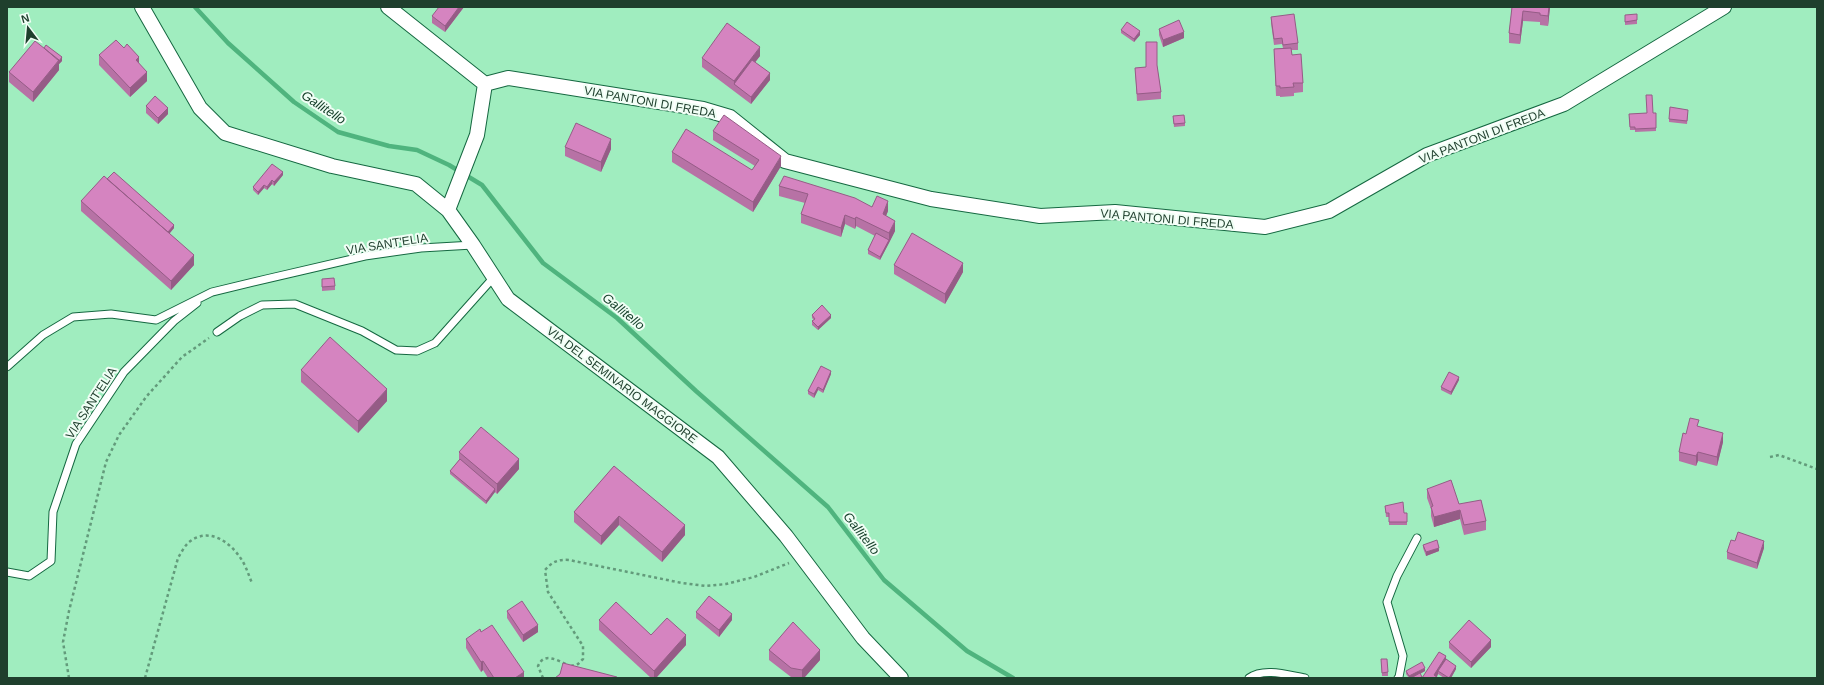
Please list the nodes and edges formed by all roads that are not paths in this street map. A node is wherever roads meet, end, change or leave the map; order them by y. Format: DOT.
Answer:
graph roads {
  1 [pos="142,7"];
  2 [pos="388,7"];
  3 [pos="1724,7"];
  4 [pos="485,84"];
  5 [pos="449,205"];
  6 [pos="473,245"];
  7 [pos="494,277"];
  8 [pos="212,292"];
  9 [pos="217,332"];
  10 [pos="7,367"];
  11 [pos="1417,538"];
  12 [pos="7,572"];
  13 [pos="901,678"];
  14 [pos="1249,678"];
  15 [pos="1305,678"];
  16 [pos="1398,678"];
  1 -- 5 [label="street, VIA DEL SEMINARIO MAGGIORE"];
  2 -- 4 [label="street"];
  3 -- 4 [label="street, VIA PANTONI DI FREDA"];
  4 -- 5 [label="street"];
  5 -- 6 [label="street, VIA DEL SEMINARIO MAGGIORE"];
  6 -- 7 [label="street, VIA DEL SEMINARIO MAGGIORE"];
  6 -- 8 [label="lane, VIA SANT'ELIA"];
  7 -- 9 [label="lane"];
  7 -- 13 [label="street, VIA DEL SEMINARIO MAGGIORE"];
  8 -- 10 [label="lane, VIA SANT'ELIA"];
  8 -- 12 [label="lane, VIA SANT'ELIA"];
  11 -- 16 [label="lane"];
  14 -- 15 [label="lane"];
}
